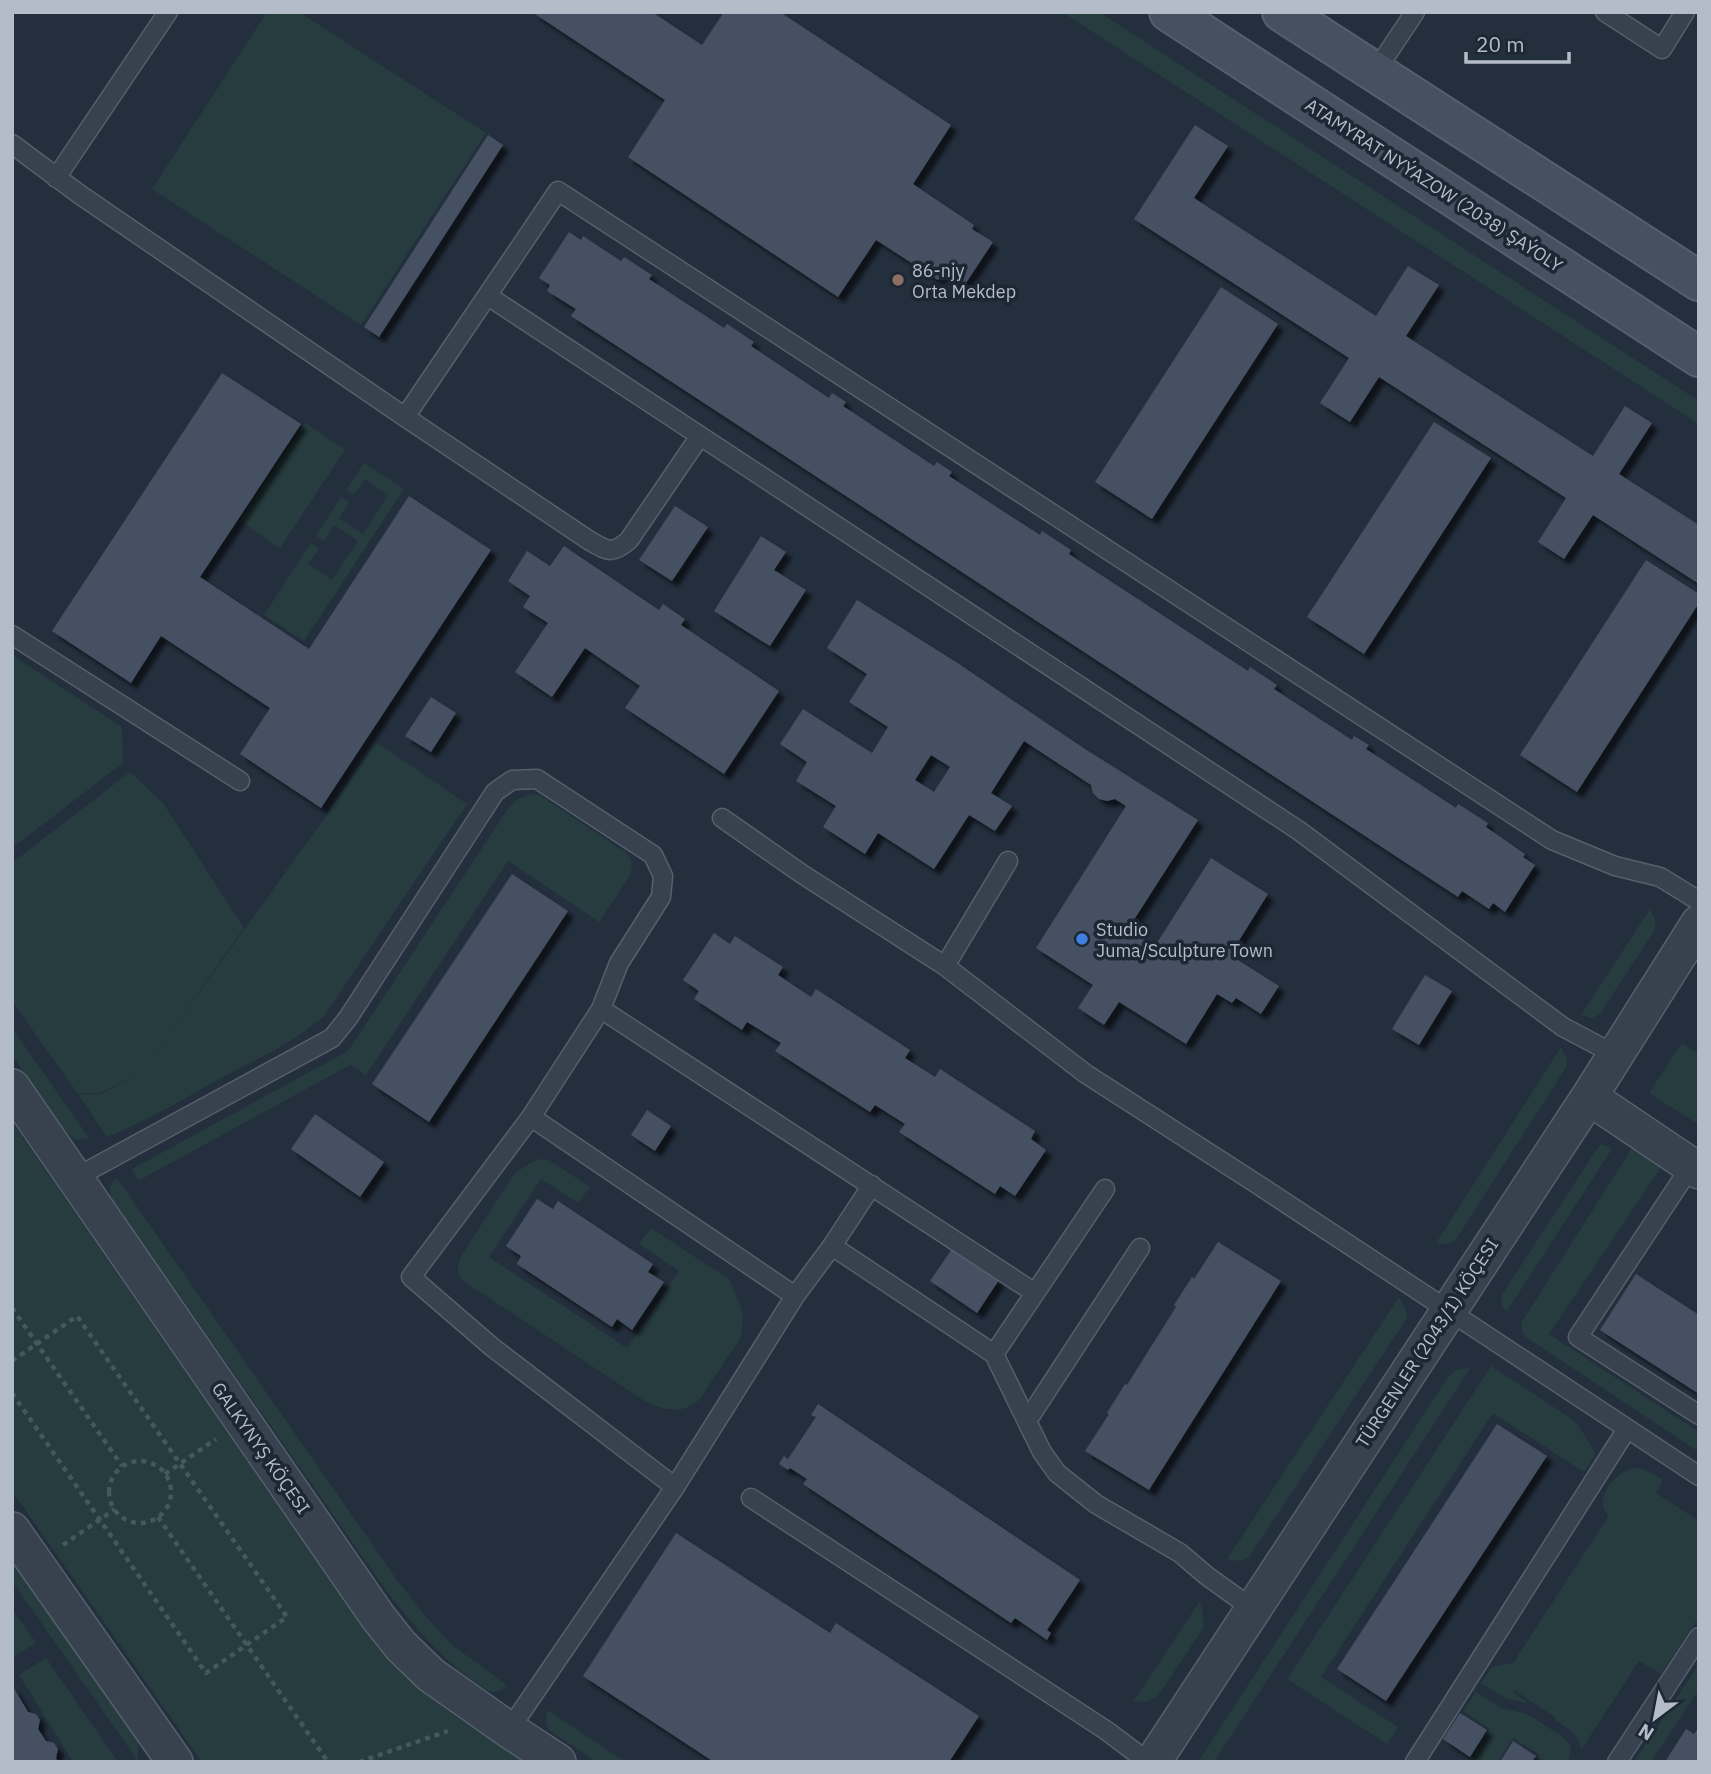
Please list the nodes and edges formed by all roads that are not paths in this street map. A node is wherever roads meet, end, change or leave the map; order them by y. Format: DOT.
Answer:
graph roads {
  1 [pos="168,12"];
  2 [pos="1169,12"];
  3 [pos="1282,12"];
  4 [pos="1415,12"];
  5 [pos="1605,12"];
  6 [pos="1685,12"];
  7 [pos="1375,72"];
  8 [pos="12,144"];
  9 [pos="57,178"];
  10 [pos="1699,281"];
  11 [pos="488,296"];
  12 [pos="1699,357"];
  13 [pos="405,417"];
  14 [pos="700,436"];
  15 [pos="12,635"];
  16 [pos="240,781"];
  17 [pos="722,818"];
  18 [pos="1008,861"];
  19 [pos="1699,901"];
  20 [pos="1699,923"];
  21 [pos="945,965"];
  22 [pos="601,1009"];
  23 [pos="1616,1055"];
  24 [pos="12,1087"];
  25 [pos="1589,1097"];
  26 [pos="531,1117"];
  27 [pos="1695,1168"];
  28 [pos="75,1178"];
  29 [pos="872,1185"];
  30 [pos="1105,1189"];
  31 [pos="832,1246"];
  32 [pos="1140,1248"];
  33 [pos="1035,1293"];
  34 [pos="795,1296"];
  35 [pos="1449,1310"];
  36 [pos="994,1354"];
  37 [pos="1699,1415"];
  38 [pos="1027,1421"];
  39 [pos="1627,1429"];
  40 [pos="1699,1476"];
  41 [pos="675,1487"];
  42 [pos="751,1499"];
  43 [pos="12,1530"];
  44 [pos="1253,1609"];
  45 [pos="1699,1637"];
  46 [pos="509,1730"];
  47 [pos="175,1762"];
  48 [pos="558,1762"];
  49 [pos="1150,1762"];
  50 [pos="1415,1762"];
  51 [pos="1617,1762"];
  1 -- 9 [label="lane"];
  2 -- 12 [label="main road, ATAMYRAT NYÝAZOW (2038) ŞAÝOLY"];
  3 -- 7 [label="main road"];
  4 -- 7 [label="lane"];
  5 -- 6 [label="lane"];
  7 -- 10 [label="main road"];
  8 -- 9 [label="lane"];
  9 -- 13 [label="lane"];
  11 -- 13 [label="lane"];
  11 -- 14 [label="lane"];
  11 -- 19 [label="lane"];
  13 -- 14 [label="lane"];
  14 -- 23 [label="lane"];
  15 -- 16 [label="lane"];
  17 -- 21 [label="lane"];
  18 -- 21 [label="lane"];
  20 -- 23 [label="street, TÜRGENLER (2043/1) KÖÇESI"];
  21 -- 35 [label="lane"];
  22 -- 26 [label="lane"];
  22 -- 28 [label="lane"];
  22 -- 29 [label="lane"];
  23 -- 25 [label="street, TÜRGENLER (2043/1) KÖÇESI"];
  24 -- 28 [label="street, GALKYNYŞ KÖÇESI"];
  25 -- 27 [label="street"];
  25 -- 35 [label="street, TÜRGENLER (2043/1) KÖÇESI"];
  26 -- 34 [label="lane"];
  26 -- 41 [label="lane"];
  27 -- 37 [label="lane"];
  28 -- 46 [label="street, GALKYNYŞ KÖÇESI"];
  29 -- 31 [label="lane"];
  29 -- 33 [label="lane"];
  30 -- 33 [label="lane"];
  31 -- 34 [label="lane"];
  31 -- 36 [label="lane"];
  32 -- 38 [label="lane"];
  33 -- 36 [label="lane"];
  34 -- 41 [label="lane"];
  35 -- 39 [label="lane"];
  35 -- 44 [label="street, TÜRGENLER (2043/1) KÖÇESI"];
  36 -- 38 [label="lane"];
  38 -- 44 [label="lane"];
  39 -- 40 [label="lane"];
  39 -- 50 [label="lane"];
  41 -- 46 [label="lane"];
  42 -- 49 [label="lane"];
  43 -- 47 [label="street"];
  44 -- 49 [label="street, TÜRGENLER (2043/1) KÖÇESI"];
  45 -- 51 [label="lane"];
  46 -- 48 [label="street, GALKYNYŞ KÖÇESI"];
}
